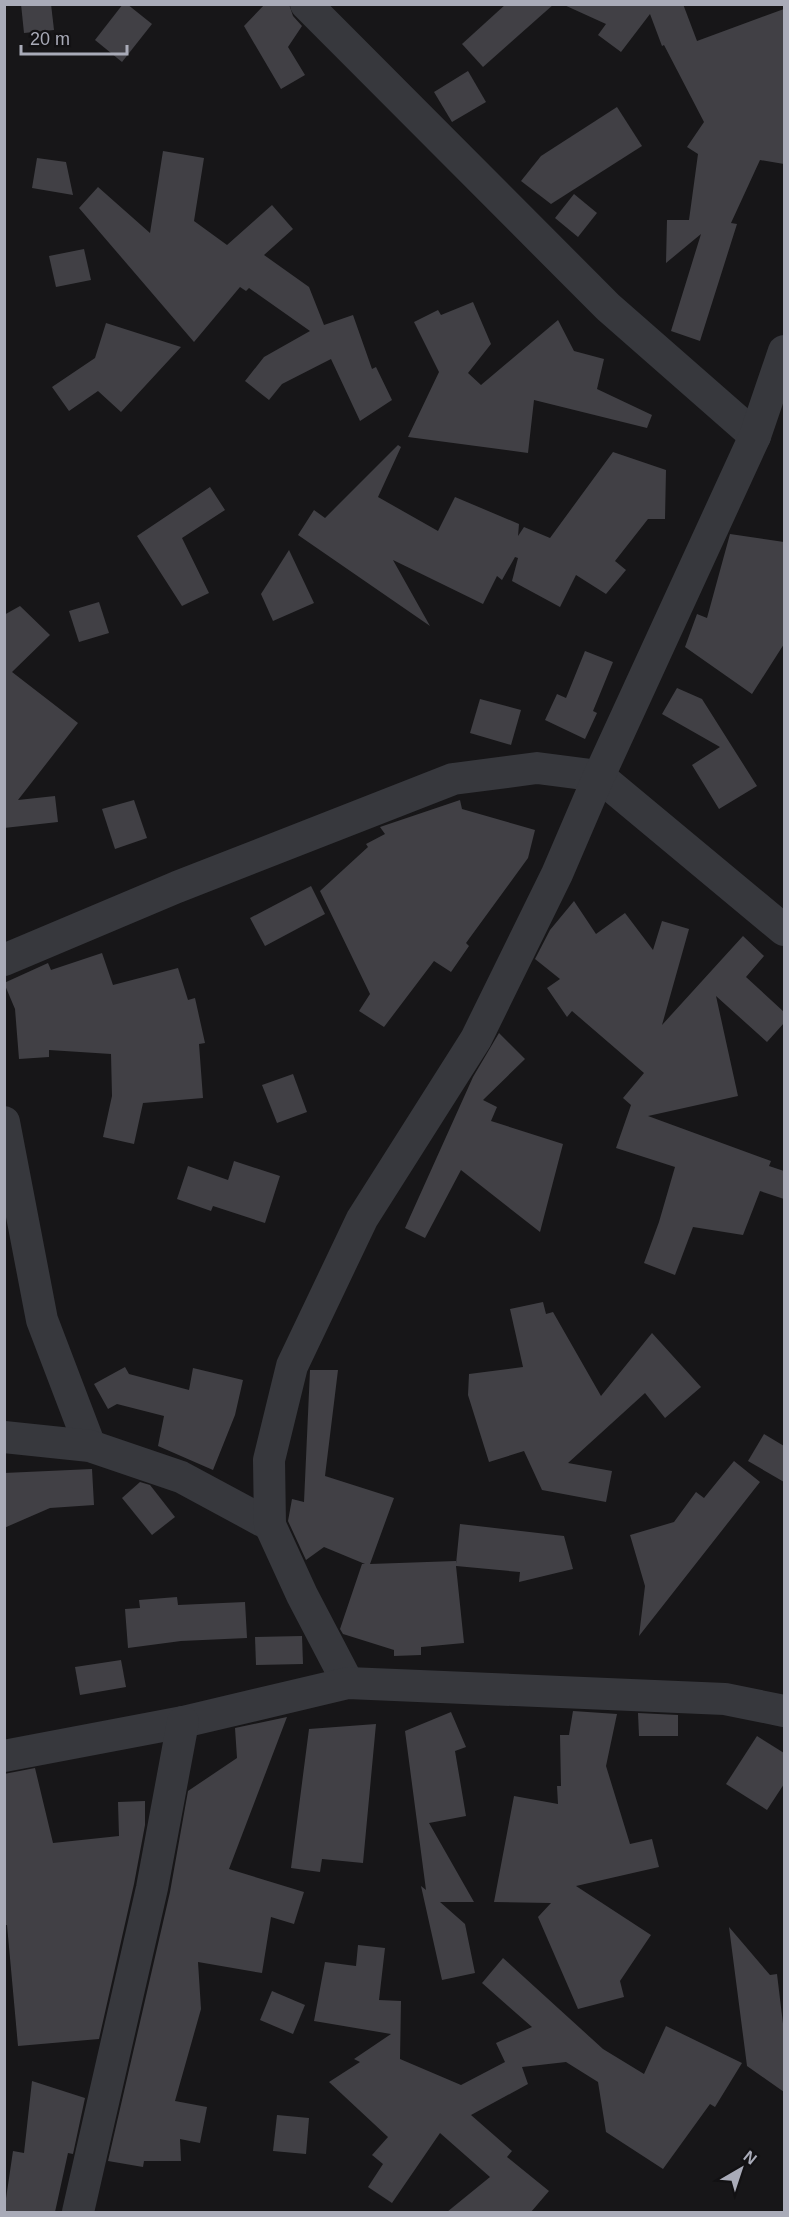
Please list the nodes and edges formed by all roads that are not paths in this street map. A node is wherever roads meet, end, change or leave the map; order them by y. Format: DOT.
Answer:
graph roads {
  1 [pos="306,4"];
  2 [pos="784,351"];
  3 [pos="776,400"];
  4 [pos="755,436"];
  5 [pos="599,776"];
  6 [pos="784,930"];
  7 [pos="4,960"];
  8 [pos="4,1122"];
  9 [pos="4,1437"];
  10 [pos="90,1446"];
  11 [pos="270,1525"];
  12 [pos="348,1683"];
  13 [pos="784,1711"];
  14 [pos="183,1722"];
  15 [pos="4,1756"];
  16 [pos="78,2212"];
  1 -- 4 [label="street"];
  2 -- 3 [label="street"];
  3 -- 4 [label="street"];
  4 -- 5 [label="street"];
  5 -- 6 [label="street"];
  5 -- 7 [label="street"];
  5 -- 11 [label="street"];
  8 -- 10 [label="street"];
  9 -- 10 [label="street"];
  10 -- 11 [label="street"];
  11 -- 12 [label="street"];
  12 -- 13 [label="street"];
  12 -- 14 [label="street"];
  14 -- 15 [label="street"];
  14 -- 16 [label="street"];
}
